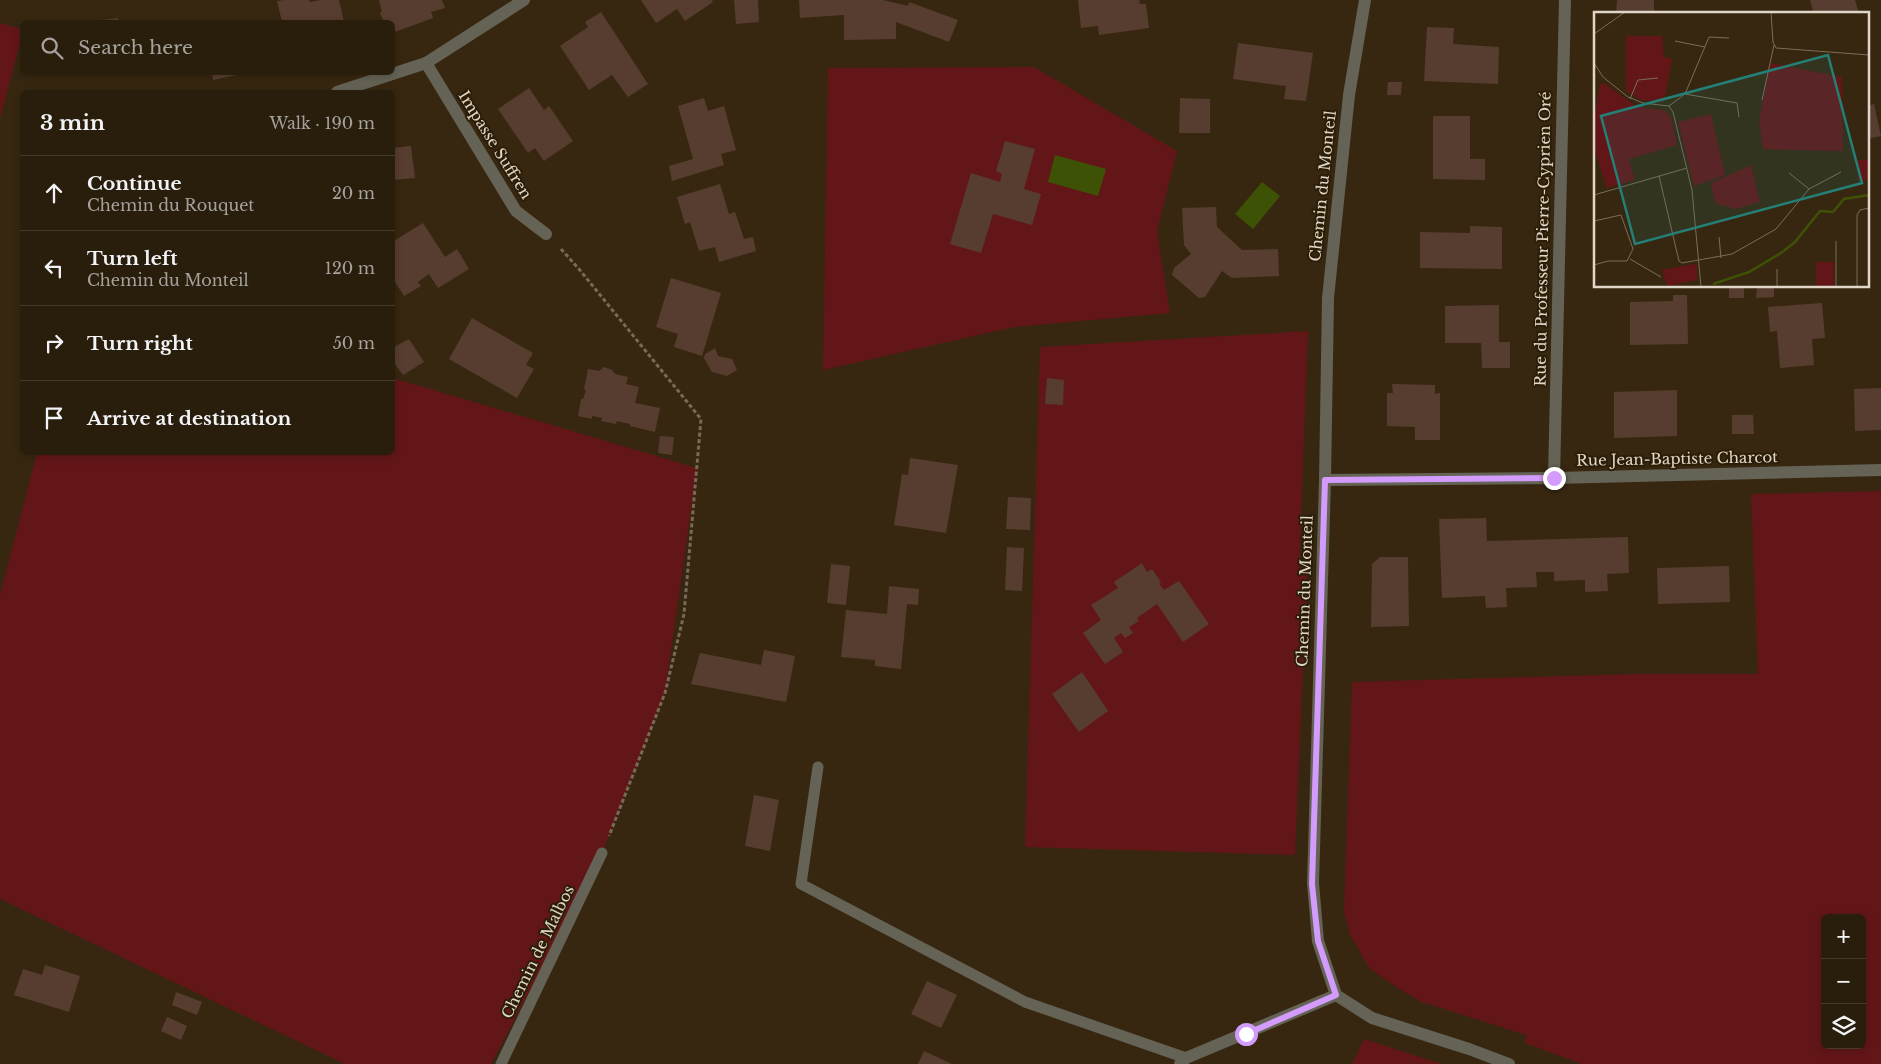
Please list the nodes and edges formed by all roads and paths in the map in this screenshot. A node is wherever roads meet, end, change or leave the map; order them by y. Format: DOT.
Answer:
graph roads {
  1 [pos="524,0"];
  2 [pos="1365,0"];
  3 [pos="1565,0"];
  4 [pos="426,63"];
  5 [pos="395,73"];
  6 [pos="389,75"];
  7 [pos="343,90"];
  8 [pos="546,234"];
  9 [pos="1881,470"];
  10 [pos="1554,478"];
  11 [pos="1325,480"];
  12 [pos="818,767"];
  13 [pos="602,852"];
  14 [pos="1336,995"];
  15 [pos="1183,1061"];
  16 [pos="501,1064"];
  17 [pos="1509,1064"];
  1 -- 4 [label="street"];
  2 -- 11 [label="street, Chemin du Monteil"];
  3 -- 10 [label="street, Rue du Professeur Pierre-Cyprien Oré"];
  4 -- 5 [label="street"];
  4 -- 8 [label="street, Impasse Suffren"];
  6 -- 7 [label="street"];
  8 -- 13 [label="path"];
  9 -- 10 [label="street, Rue Jean-Baptiste Charcot"];
  10 -- 11 [label="street, Rue Jean-Baptiste Charcot"];
  11 -- 14 [label="street, Chemin du Monteil"];
  12 -- 15 [label="lane"];
  13 -- 16 [label="lane, Chemin de Malbos"];
  14 -- 15 [label="street"];
  14 -- 17 [label="street"];
}
